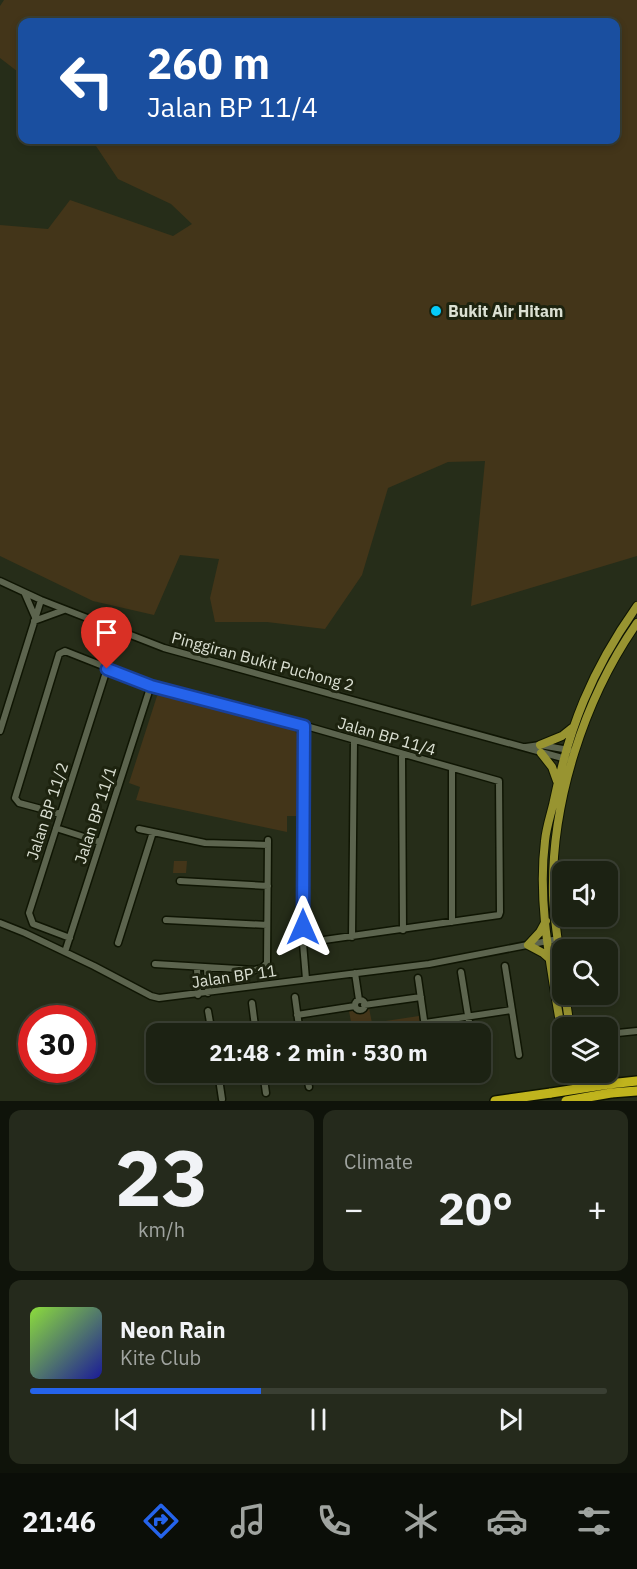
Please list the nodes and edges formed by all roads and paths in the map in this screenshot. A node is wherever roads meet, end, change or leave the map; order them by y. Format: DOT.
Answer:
graph roads {
  1 [pos="0,581"];
  2 [pos="24,592"];
  3 [pos="41,600"];
  4 [pos="637,606"];
  5 [pos="64,610"];
  6 [pos="34,620"];
  7 [pos="637,623"];
  8 [pos="107,669"];
  9 [pos="151,686"];
  10 [pos="304,726"];
  11 [pos="572,728"];
  12 [pos="0,730"];
  13 [pos="354,741"];
  14 [pos="541,749"];
  15 [pos="570,751"];
  16 [pos="402,754"];
  17 [pos="568,760"];
  18 [pos="452,768"];
  19 [pos="558,782"];
  20 [pos="60,814"];
  21 [pos="56,828"];
  22 [pos="139,829"];
  23 [pos="153,832"];
  24 [pos="100,842"];
  25 [pos="180,881"];
  26 [pos="268,886"];
  27 [pos="166,920"];
  28 [pos="546,920"];
  29 [pos="452,922"];
  30 [pos="0,923"];
  31 [pos="267,925"];
  32 [pos="403,930"];
  33 [pos="352,937"];
  34 [pos="70,938"];
  35 [pos="558,939"];
  36 [pos="552,941"];
  37 [pos="548,942"];
  38 [pos="118,943"];
  39 [pos="303,943"];
  40 [pos="528,945"];
  41 [pos="65,952"];
  42 [pos="551,960"];
  43 [pos="155,964"];
  44 [pos="505,966"];
  45 [pos="197,968"];
  46 [pos="207,968"];
  47 [pos="461,972"];
  48 [pos="355,973"];
  49 [pos="418,978"];
  50 [pos="306,979"];
  51 [pos="208,993"];
  52 [pos="198,994"];
  53 [pos="295,997"];
  54 [pos="421,997"];
  55 [pos="252,1002"];
  56 [pos="360,1004"];
  57 [pos="512,1010"];
  58 [pos="208,1011"];
  59 [pos="297,1015"];
  60 [pos="468,1016"];
  61 [pos="559,1017"];
  62 [pos="210,1023"];
  63 [pos="255,1023"];
  64 [pos="298,1023"];
  65 [pos="425,1023"];
  66 [pos="469,1023"];
  67 [pos="637,1031"];
  68 [pos="618,1033"];
  69 [pos="519,1055"];
  70 [pos="637,1081"];
  71 [pos="220,1083"];
  72 [pos="264,1083"];
  73 [pos="308,1083"];
  74 [pos="577,1083"];
  75 [pos="586,1083"];
  76 [pos="309,1087"];
  77 [pos="610,1089"];
  78 [pos="637,1090"];
  79 [pos="266,1093"];
  80 [pos="222,1099"];
  81 [pos="495,1101"];
  82 [pos="566,1101"];
  83 [pos="583,1101"];
  84 [pos="592,1101"];
  1 -- 2 [label="street, Pinggiran Bukit Puchong 2"];
  2 -- 3 [label="street, Pinggiran Bukit Puchong 2"];
  2 -- 6 [label="street"];
  3 -- 5 [label="street, Pinggiran Bukit Puchong 2"];
  3 -- 6 [label="street"];
  4 -- 11 [label="main road"];
  5 -- 6 [label="street"];
  5 -- 14 [label="street, Pinggiran Bukit Puchong 2"];
  6 -- 12 [label="street"];
  7 -- 15 [label="main road"];
  8 -- 9 [label="street, Jalan BP 11/4"];
  8 -- 20 [label="street, Jalan BP 11/2"];
  8 -- 20 [label="street, Jalan BP 11/4"];
  9 -- 10 [label="street, Jalan BP 11/4"];
  9 -- 24 [label="street, Jalan BP 11/1"];
  10 -- 13 [label="street, Jalan BP 11/4"];
  10 -- 39 [label="street"];
  11 -- 14 [label="main road"];
  11 -- 15 [label="main road"];
  13 -- 16 [label="street, Jalan BP 11/4"];
  13 -- 33 [label="street"];
  14 -- 15 [label="street, Pinggiran Bukit Puchong 2"];
  14 -- 17 [label="street, Pinggiran Bukit Puchong 2"];
  14 -- 19 [label="main road"];
  15 -- 17 [label="main road"];
  16 -- 18 [label="street, Jalan BP 11/4"];
  16 -- 32 [label="street"];
  17 -- 19 [label="main road"];
  17 -- 35 [label="main road"];
  18 -- 29 [label="street"];
  18 -- 29 [label="street, Jalan BP 11/4"];
  19 -- 28 [label="main road"];
  20 -- 21 [label="street, Jalan BP 11/2"];
  21 -- 24 [label="street"];
  21 -- 34 [label="street, Jalan BP 11/2"];
  22 -- 23 [label="street"];
  23 -- 26 [label="street"];
  23 -- 38 [label="street"];
  24 -- 34 [label="street, Jalan BP 11/1"];
  25 -- 26 [label="street"];
  26 -- 31 [label="street"];
  27 -- 31 [label="street"];
  28 -- 37 [label="main road"];
  28 -- 40 [label="main road"];
  29 -- 32 [label="street"];
  30 -- 41 [label="street, Jalan BP 11"];
  31 -- 46 [label="street"];
  32 -- 33 [label="street"];
  33 -- 39 [label="street"];
  34 -- 41 [label="street, Jalan BP 11/1"];
  36 -- 37 [label="street, Jalan BP 11"];
  37 -- 40 [label="street, Jalan BP 11"];
  37 -- 42 [label="main road"];
  39 -- 50 [label="street"];
  40 -- 42 [label="main road"];
  40 -- 48 [label="street, Jalan BP 11"];
  41 -- 52 [label="street, Jalan BP 11"];
  42 -- 61 [label="main road"];
  43 -- 45 [label="street"];
  44 -- 57 [label="street"];
  45 -- 46 [label="street"];
  45 -- 52 [label="street"];
  46 -- 51 [label="street"];
  47 -- 60 [label="street"];
  48 -- 50 [label="street, Jalan BP 11"];
  48 -- 56 [label="street"];
  49 -- 54 [label="street"];
  50 -- 51 [label="street, Jalan BP 11"];
  51 -- 52 [label="street, Jalan BP 11"];
  53 -- 59 [label="street"];
  54 -- 56 [label="street"];
  54 -- 65 [label="street"];
  55 -- 63 [label="street"];
  56 -- 59 [label="street"];
  57 -- 60 [label="street"];
  57 -- 69 [label="street"];
  58 -- 62 [label="street"];
  59 -- 64 [label="street"];
  60 -- 65 [label="street"];
  60 -- 66 [label="street"];
  67 -- 68 [label="street"];
  70 -- 77 [label="highway"];
  71 -- 80 [label="street"];
  72 -- 79 [label="street"];
  73 -- 76 [label="street"];
  74 -- 83 [label="main road"];
  75 -- 84 [label="main road"];
  77 -- 78 [label="highway"];
  77 -- 81 [label="highway, bridge"];
  77 -- 82 [label="highway, bridge"];
}
